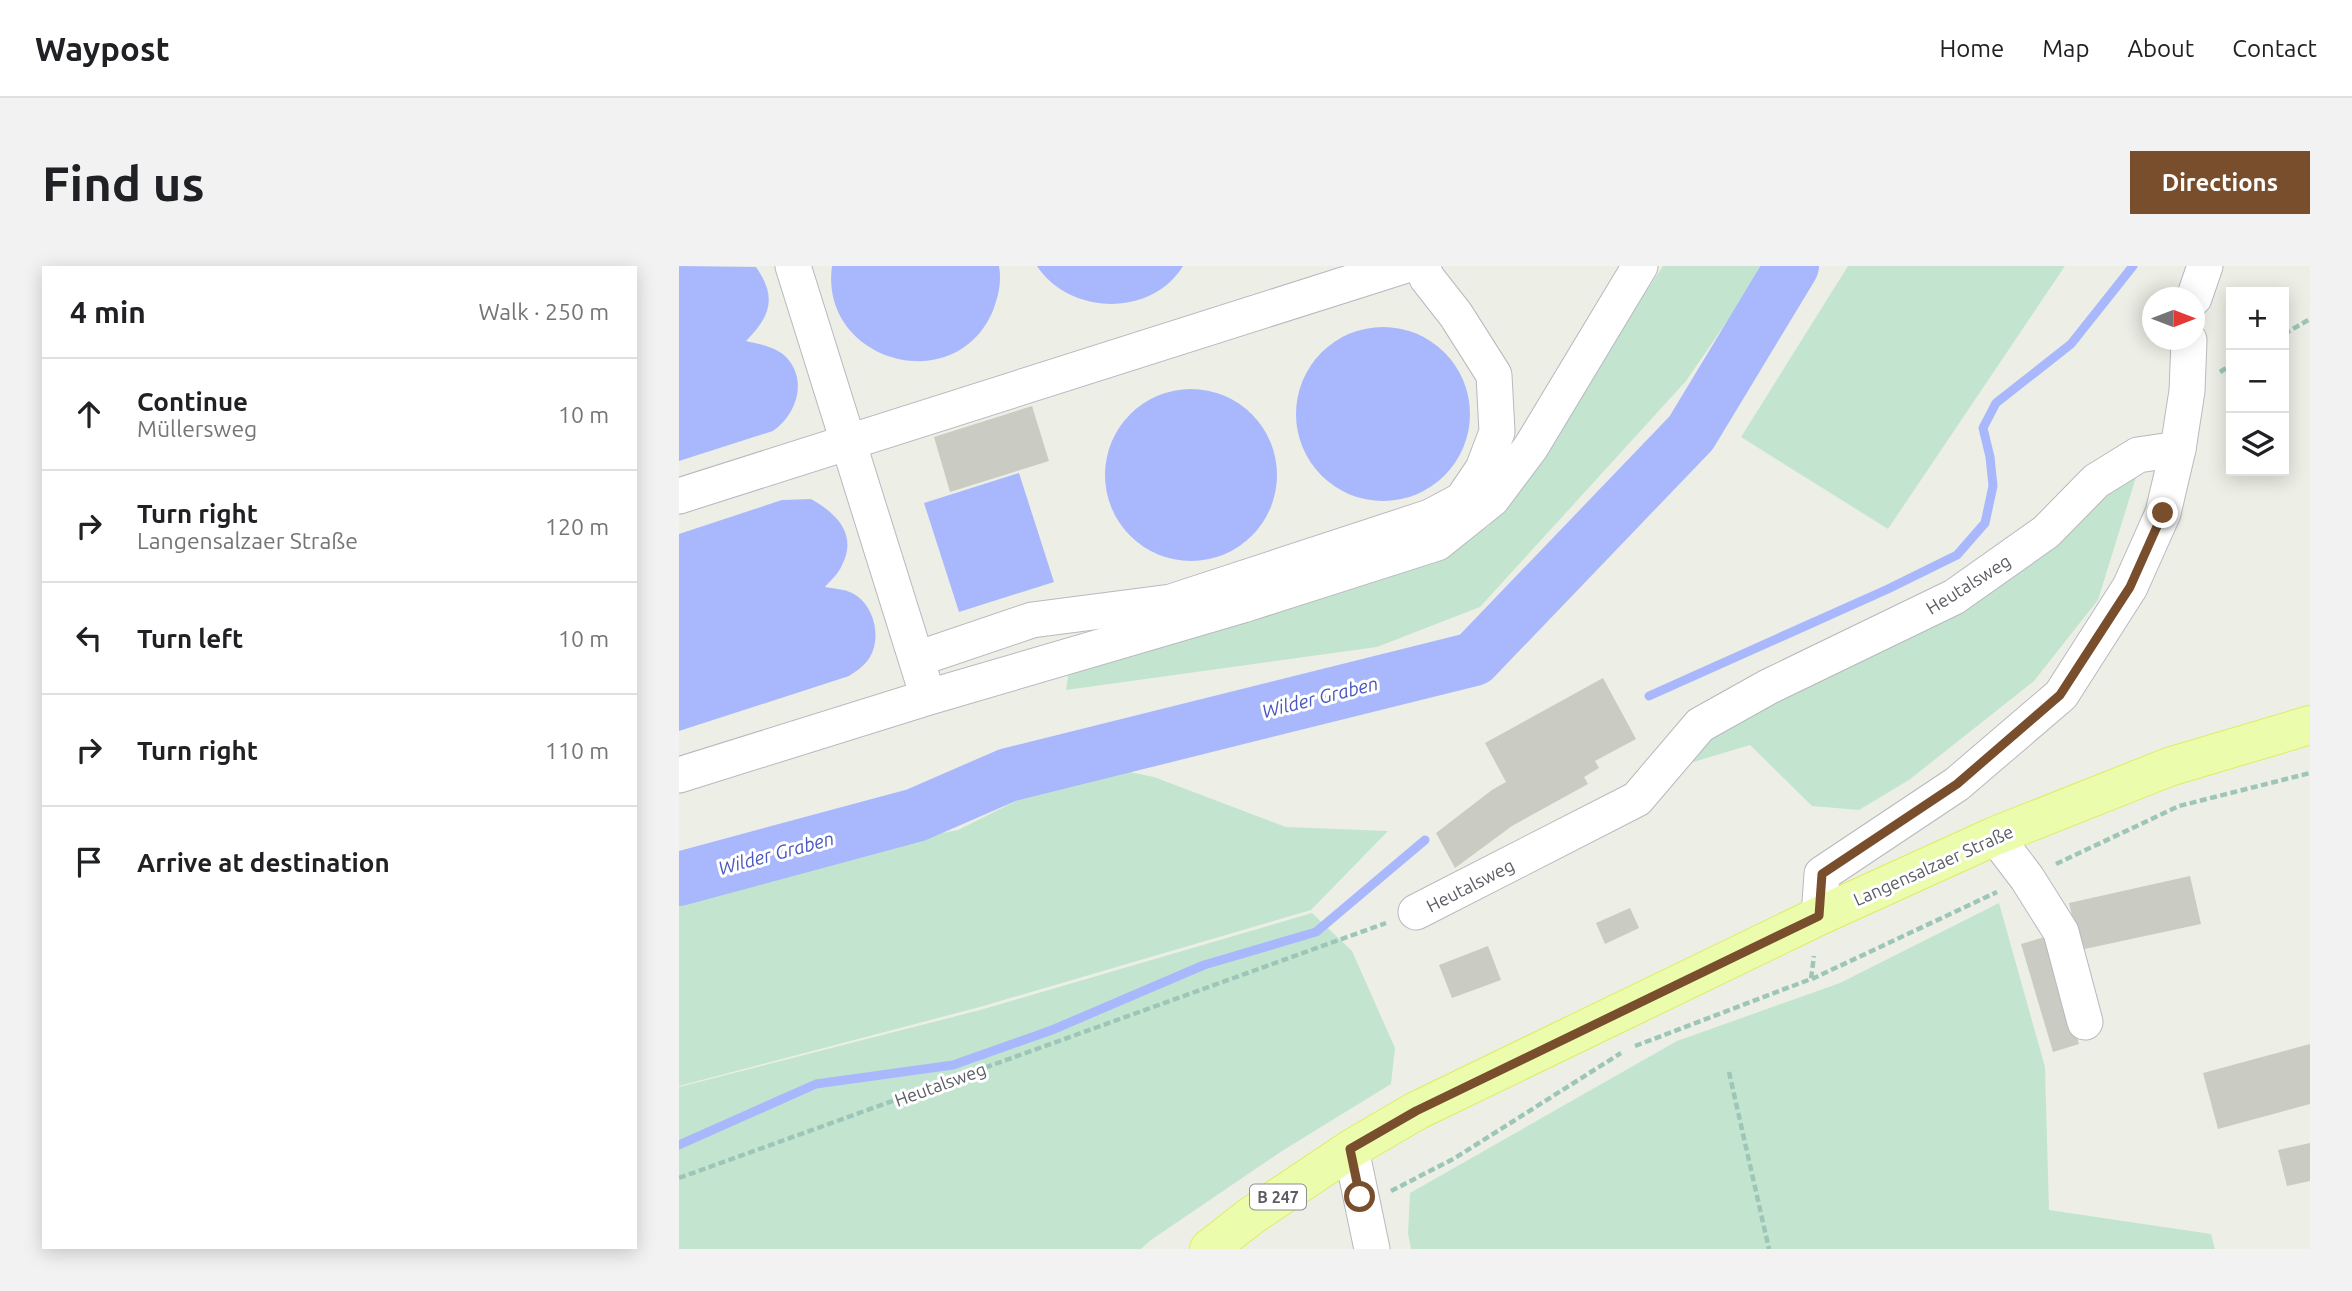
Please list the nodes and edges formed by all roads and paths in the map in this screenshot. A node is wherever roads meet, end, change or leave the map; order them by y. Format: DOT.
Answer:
graph roads {
  1 [pos="793,266"];
  2 [pos="1403,266"];
  3 [pos="1422,266"];
  4 [pos="1640,266"];
  5 [pos="2205,266"];
  6 [pos="2198,287"];
  7 [pos="2310,319"];
  8 [pos="2289,331"];
  9 [pos="2189,350"];
  10 [pos="849,441"];
  11 [pos="2178,449"];
  12 [pos="679,495"];
  13 [pos="917,659"];
  14 [pos="929,697"];
  15 [pos="2310,725"];
  16 [pos="679,775"];
  17 [pos="1995,836"];
  18 [pos="1416,912"];
  19 [pos="1819,916"];
  20 [pos="2085,1022"];
  21 [pos="1730,1072"];
  22 [pos="1350,1149"];
  23 [pos="679,1178"];
  24 [pos="1363,1206"];
  25 [pos="1209,1249"];
  26 [pos="1372,1249"];
  27 [pos="1769,1249"];
  1 -- 10 [label="street"];
  2 -- 10 [label="street"];
  3 -- 13 [label="street"];
  4 -- 14 [label="street"];
  5 -- 6 [label="street"];
  7 -- 8 [label="path"];
  9 -- 11 [label="street"];
  10 -- 12 [label="street"];
  10 -- 13 [label="street"];
  11 -- 18 [label="street, Heutalsweg"];
  11 -- 19 [label="street"];
  13 -- 14 [label="street"];
  14 -- 16 [label="street"];
  15 -- 17 [label="main road, Langensalzaer Straße / B 247"];
  17 -- 19 [label="main road, Langensalzaer Straße / B 247"];
  17 -- 20 [label="street"];
  18 -- 23 [label="path, Heutalsweg"];
  19 -- 22 [label="main road, Langensalzaer Straße / B 247"];
  19 -- 24 [label="path"];
  21 -- 27 [label="path"];
  22 -- 24 [label="street"];
  22 -- 25 [label="main road, Langensalzaer Straße / B 247"];
  24 -- 26 [label="street"];
}
